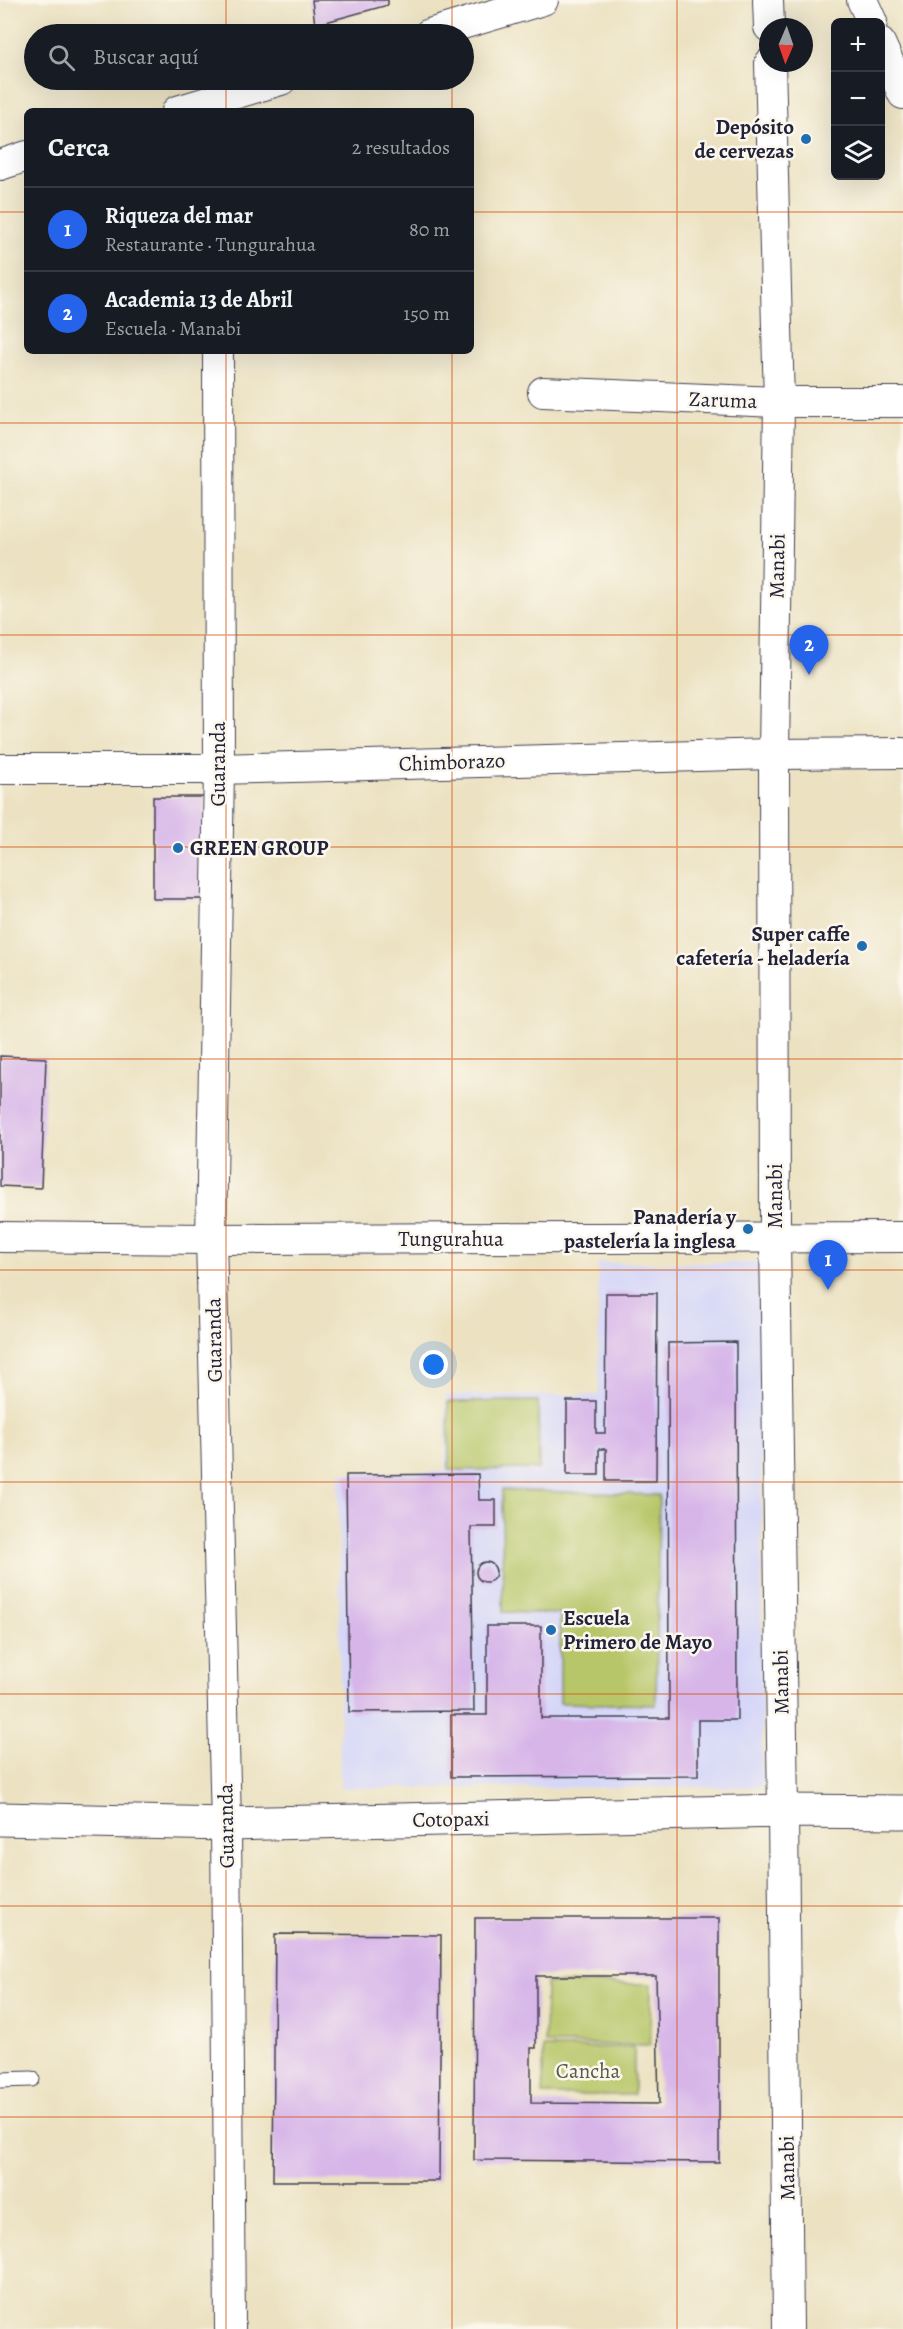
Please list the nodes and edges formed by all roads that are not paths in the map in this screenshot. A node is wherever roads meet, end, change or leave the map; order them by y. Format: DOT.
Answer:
graph roads {
  1 [pos="543,0"];
  2 [pos="768,0"];
  3 [pos="862,0"];
  4 [pos="769,18"];
  5 [pos="870,18"];
  6 [pos="463,24"];
  7 [pos="885,54"];
  8 [pos="770,72"];
  9 [pos="256,90"];
  10 [pos="903,94"];
  11 [pos="218,105"];
  12 [pos="198,108"];
  13 [pos="24,157"];
  14 [pos="0,165"];
  15 [pos="218,354"];
  16 [pos="543,392"];
  17 [pos="779,402"];
  18 [pos="903,402"];
  19 [pos="903,753"];
  20 [pos="774,754"];
  21 [pos="0,769"];
  22 [pos="219,769"];
  23 [pos="0,1237"];
  24 [pos="903,1237"];
  25 [pos="775,1238"];
  26 [pos="211,1239"];
  27 [pos="783,1811"];
  28 [pos="903,1812"];
  29 [pos="0,1819"];
  30 [pos="226,1824"];
  31 [pos="32,2079"];
  32 [pos="0,2080"];
  33 [pos="230,2329"];
  34 [pos="788,2329"];
  1 -- 6 [label="street"];
  2 -- 4 [label="street"];
  3 -- 5 [label="street"];
  7 -- 10 [label="street"];
  8 -- 17 [label="street, Manabi"];
  9 -- 11 [label="street"];
  11 -- 12 [label="street"];
  13 -- 14 [label="street"];
  15 -- 22 [label="street, Guaranda"];
  16 -- 17 [label="street, Zaruma"];
  17 -- 18 [label="street, Zaruma"];
  17 -- 20 [label="street, Manabi"];
  19 -- 20 [label="street, Chimborazo"];
  20 -- 22 [label="street, Chimborazo"];
  20 -- 25 [label="street, Manabi"];
  21 -- 22 [label="street, Chimborazo"];
  22 -- 26 [label="street, Guaranda"];
  23 -- 26 [label="street, Tungurahua"];
  24 -- 25 [label="street, Tungurahua"];
  25 -- 26 [label="street, Tungurahua"];
  25 -- 27 [label="street, Manabi"];
  26 -- 30 [label="street, Guaranda"];
  27 -- 28 [label="street, Cotopaxi"];
  27 -- 30 [label="street, Cotopaxi"];
  27 -- 34 [label="street, Manabi"];
  29 -- 30 [label="street, Cotopaxi"];
  30 -- 33 [label="street, Guaranda"];
  31 -- 32 [label="lane"];
}
